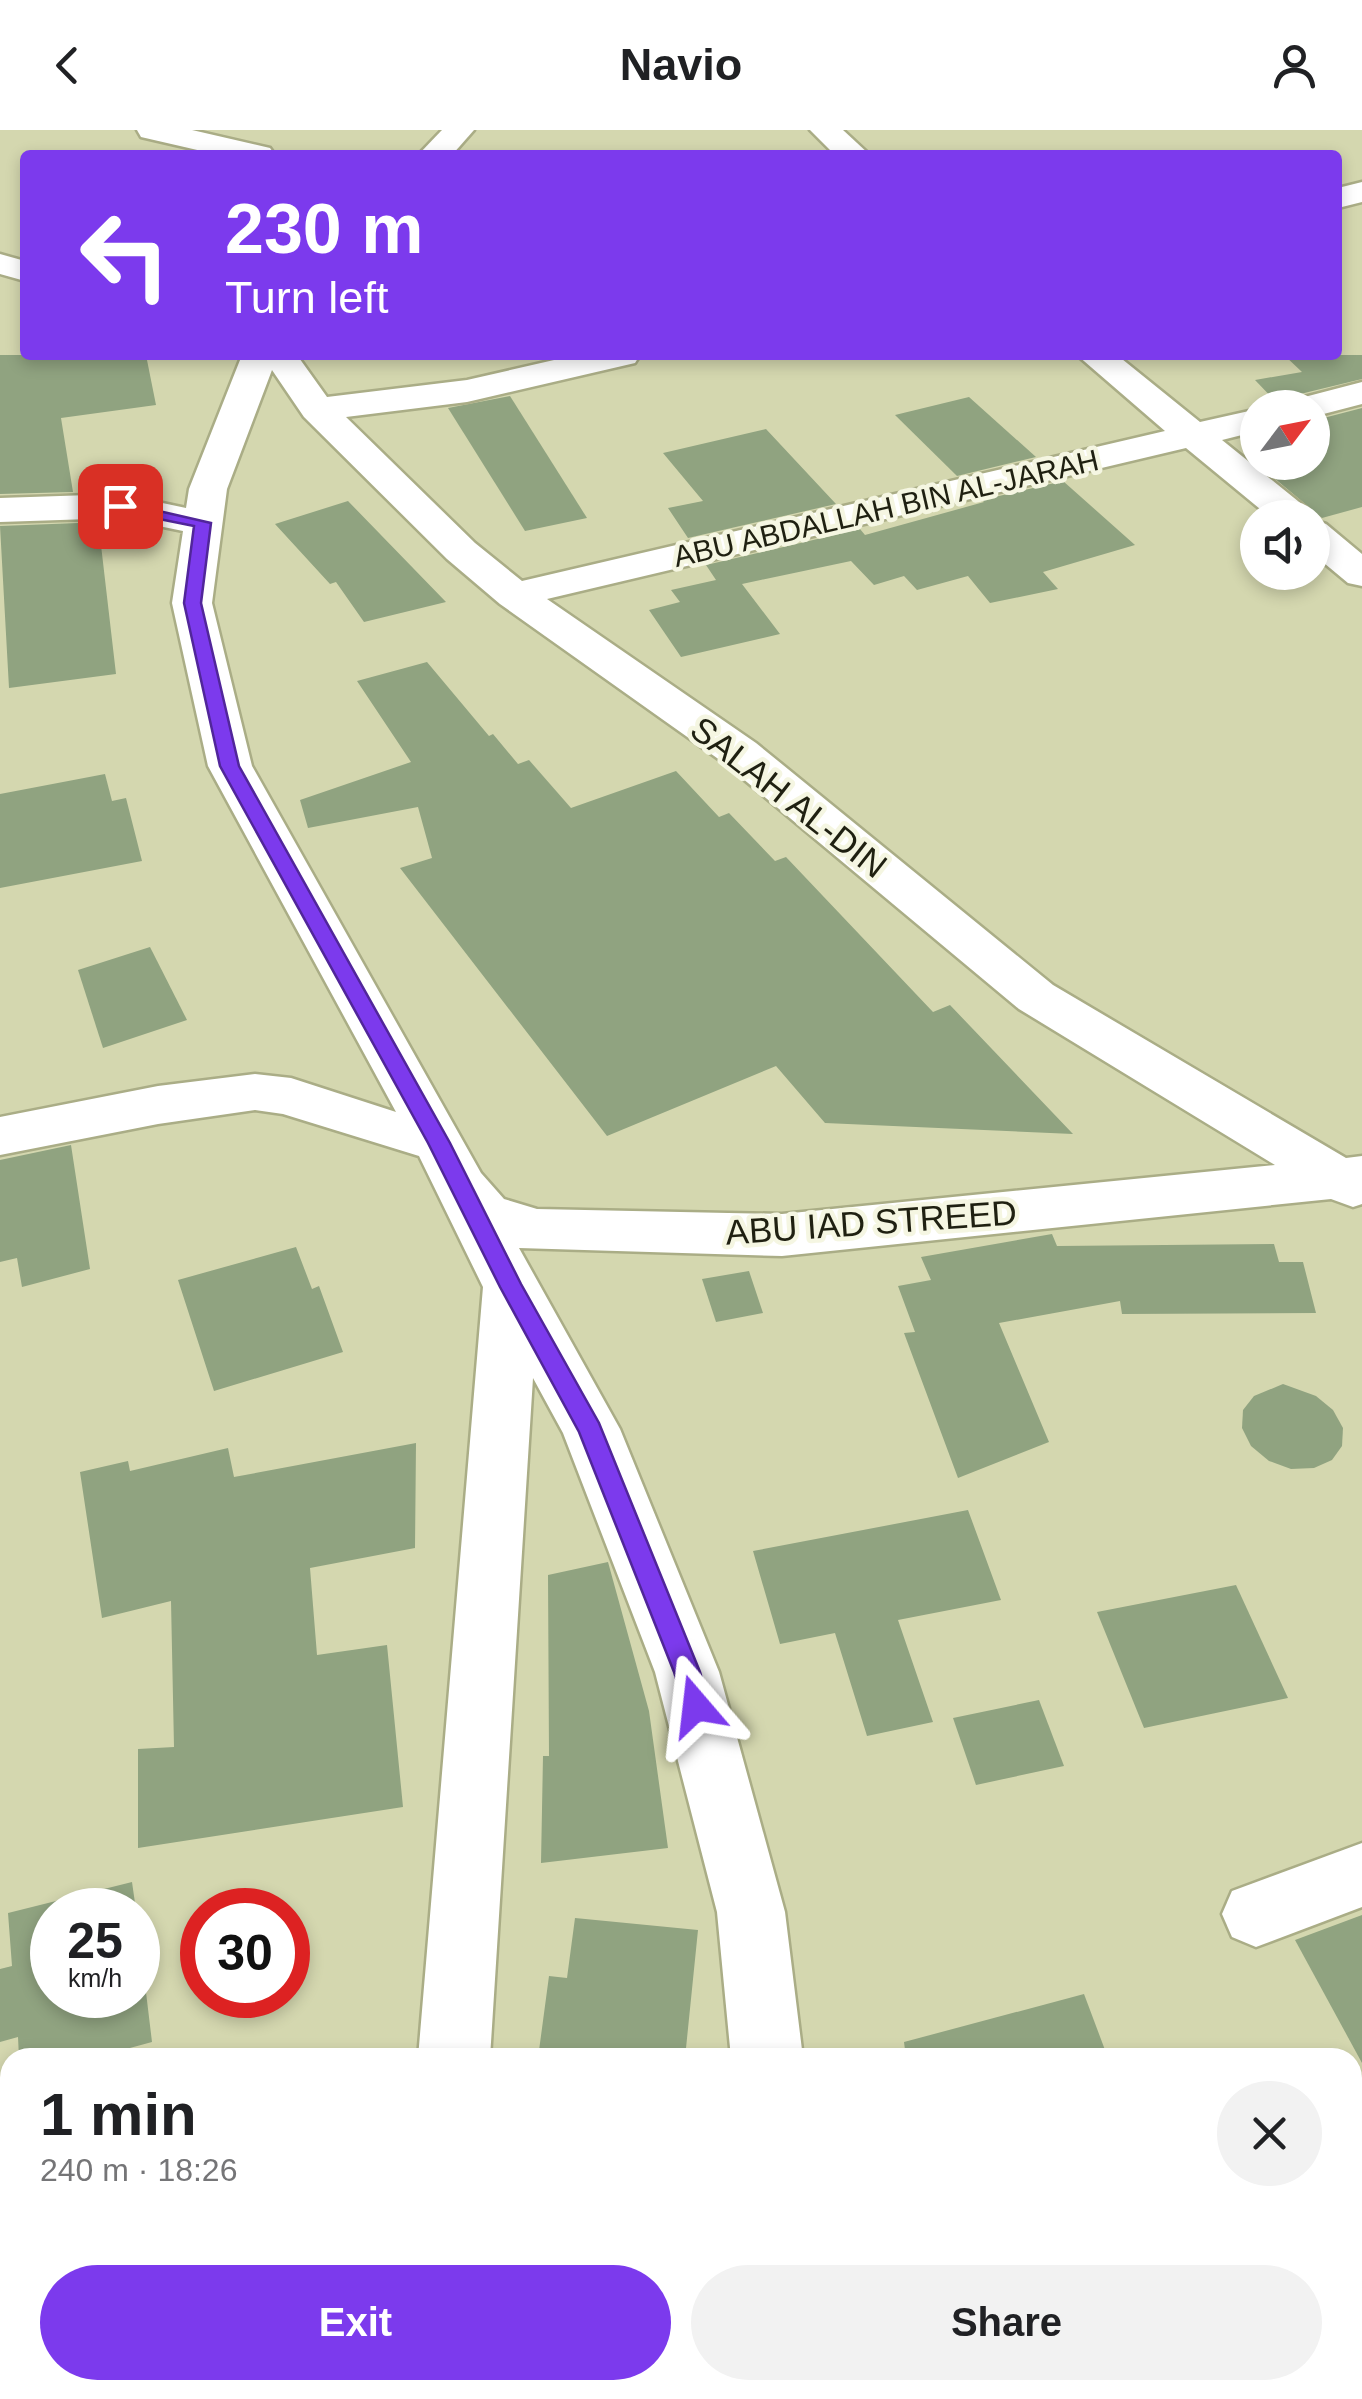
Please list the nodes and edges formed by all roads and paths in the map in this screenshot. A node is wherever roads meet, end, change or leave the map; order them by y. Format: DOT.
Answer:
graph roads {
  1 [pos="152,130"];
  2 [pos="459,130"];
  3 [pos="824,130"];
  4 [pos="238,150"];
  5 [pos="439,150"];
  6 [pos="848,150"];
  7 [pos="258,360"];
  8 [pos="283,360"];
  9 [pos="600,360"];
  10 [pos="1101,360"];
  11 [pos="1362,393"];
  12 [pos="1330,402"];
  13 [pos="317,409"];
  14 [pos="1240,425"];
  15 [pos="1196,436"];
  16 [pos="1273,500"];
  17 [pos="0,510"];
  18 [pos="203,523"];
  19 [pos="1330,547"];
  20 [pos="1362,574"];
  21 [pos="514,594"];
  22 [pos="0,1136"];
  23 [pos="439,1143"];
  24 [pos="1357,1184"];
  25 [pos="511,1287"];
  26 [pos="1362,1875"];
  27 [pos="1256,1914"];
  28 [pos="455,2048"];
  29 [pos="766,2048"];
  1 -- 4 [label="street"];
  2 -- 5 [label="street"];
  3 -- 6 [label="street"];
  7 -- 18 [label="street"];
  8 -- 13 [label="street, SALAH AL-DIN"];
  9 -- 13 [label="street"];
  10 -- 15 [label="street"];
  11 -- 12 [label="street"];
  13 -- 21 [label="street, SALAH AL-DIN"];
  14 -- 15 [label="street, ABU ABDALLAH BIN AL-JARAH"];
  15 -- 16 [label="street"];
  15 -- 21 [label="street, ABU ABDALLAH BIN AL-JARAH"];
  17 -- 18 [label="street"];
  18 -- 23 [label="street"];
  19 -- 20 [label="street"];
  21 -- 24 [label="street, SALAH AL-DIN"];
  22 -- 23 [label="street"];
  23 -- 24 [label="street, ABU IAD STREED"];
  23 -- 25 [label="street"];
  25 -- 28 [label="street"];
  25 -- 29 [label="street"];
  26 -- 27 [label="street"];
}
